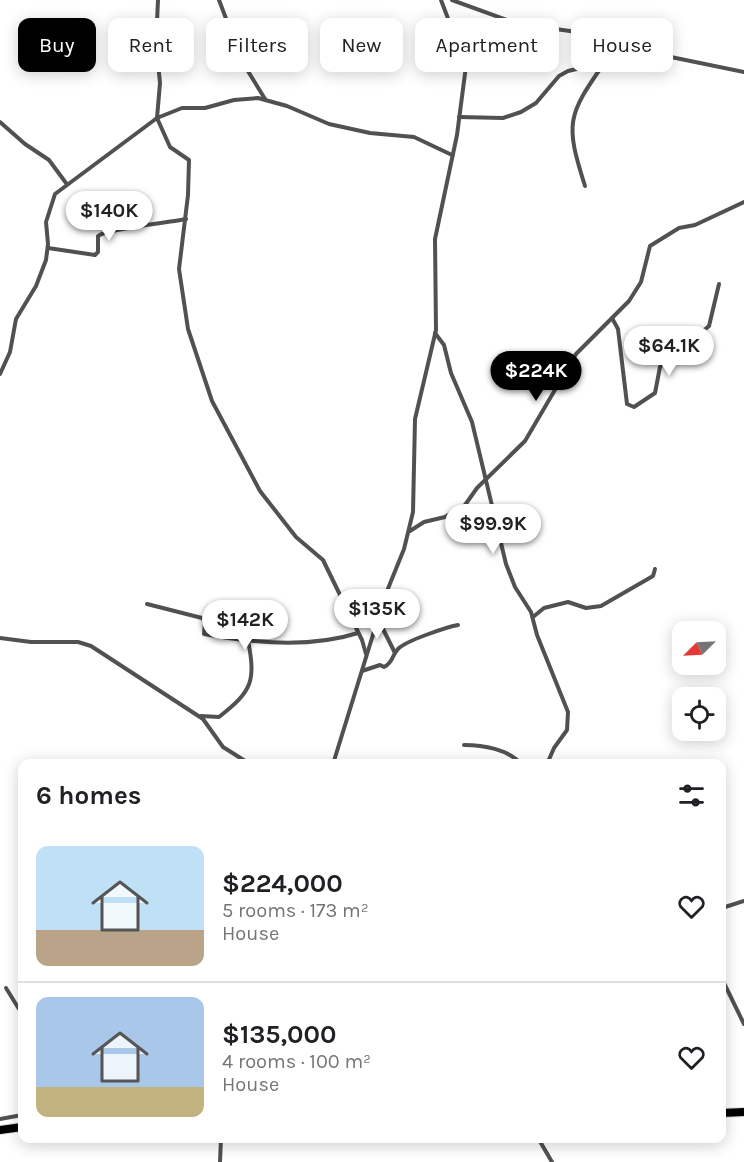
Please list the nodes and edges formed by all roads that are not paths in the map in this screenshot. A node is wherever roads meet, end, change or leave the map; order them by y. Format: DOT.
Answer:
graph roads {
  1 [pos="158,0"];
  2 [pos="219,0"];
  3 [pos="441,0"];
  4 [pos="452,0"];
  5 [pos="449,18"];
  6 [pos="502,18"];
  7 [pos="673,56"];
  8 [pos="571,71"];
  9 [pos="466,72"];
  10 [pos="598,72"];
  11 [pos="744,72"];
  12 [pos="265,99"];
  13 [pos="459,117"];
  14 [pos="157,118"];
  15 [pos="0,122"];
  16 [pos="452,155"];
  17 [pos="66,183"];
  18 [pos="585,186"];
  19 [pos="744,202"];
  20 [pos="186,219"];
  21 [pos="48,248"];
  22 [pos="719,284"];
  23 [pos="612,318"];
  24 [pos="435,333"];
  25 [pos="696,337"];
  26 [pos="695,360"];
  27 [pos="0,374"];
  28 [pos="487,477"];
  29 [pos="409,531"];
  30 [pos="655,569"];
  31 [pos="147,604"];
  32 [pos="533,617"];
  33 [pos="378,618"];
  34 [pos="458,625"];
  35 [pos="373,633"];
  36 [pos="359,634"];
  37 [pos="0,638"];
  38 [pos="248,640"];
  39 [pos="395,653"];
  40 [pos="366,655"];
  41 [pos="361,672"];
  42 [pos="198,716"];
  43 [pos="217,717"];
  44 [pos="210,728"];
  45 [pos="464,745"];
  46 [pos="242,759"];
  47 [pos="335,759"];
  48 [pos="515,759"];
  49 [pos="549,759"];
  50 [pos="744,901"];
  51 [pos="726,907"];
  52 [pos="726,987"];
  53 [pos="6,988"];
  54 [pos="18,1007"];
  55 [pos="744,1024"];
  56 [pos="744,1112"];
  57 [pos="726,1113"];
  58 [pos="18,1116"];
  59 [pos="0,1119"];
  60 [pos="18,1128"];
  61 [pos="0,1130"];
  62 [pos="221,1143"];
  63 [pos="541,1143"];
  64 [pos="220,1162"];
  65 [pos="552,1162"];
  1 -- 14 [label="street"];
  2 -- 12 [label="street"];
  3 -- 5 [label="street"];
  4 -- 6 [label="street"];
  7 -- 11 [label="street"];
  8 -- 13 [label="street"];
  9 -- 13 [label="street"];
  10 -- 18 [label="street"];
  12 -- 14 [label="street"];
  12 -- 16 [label="street"];
  13 -- 16 [label="street"];
  14 -- 17 [label="street"];
  14 -- 20 [label="street"];
  15 -- 17 [label="street"];
  16 -- 24 [label="street"];
  17 -- 21 [label="street"];
  19 -- 23 [label="street"];
  20 -- 21 [label="street"];
  20 -- 36 [label="street"];
  21 -- 27 [label="street"];
  22 -- 25 [label="street"];
  23 -- 25 [label="street"];
  23 -- 28 [label="street"];
  24 -- 28 [label="street"];
  24 -- 29 [label="street"];
  25 -- 26 [label="street"];
  28 -- 29 [label="street"];
  28 -- 32 [label="street"];
  29 -- 33 [label="street"];
  30 -- 32 [label="street"];
  31 -- 38 [label="street"];
  32 -- 49 [label="street"];
  33 -- 35 [label="street"];
  33 -- 39 [label="street"];
  34 -- 39 [label="street"];
  35 -- 36 [label="street"];
  35 -- 40 [label="street"];
  36 -- 38 [label="street"];
  36 -- 40 [label="street"];
  37 -- 42 [label="street"];
  38 -- 43 [label="street"];
  39 -- 41 [label="street"];
  40 -- 41 [label="street"];
  41 -- 47 [label="street"];
  42 -- 43 [label="street"];
  42 -- 44 [label="street"];
  43 -- 44 [label="street"];
  44 -- 46 [label="street"];
  45 -- 48 [label="street"];
  50 -- 51 [label="street"];
  52 -- 55 [label="street"];
  53 -- 54 [label="street"];
  56 -- 57 [label="highway"];
  58 -- 59 [label="street"];
  60 -- 61 [label="highway"];
  62 -- 64 [label="street"];
  63 -- 65 [label="street"];
}
